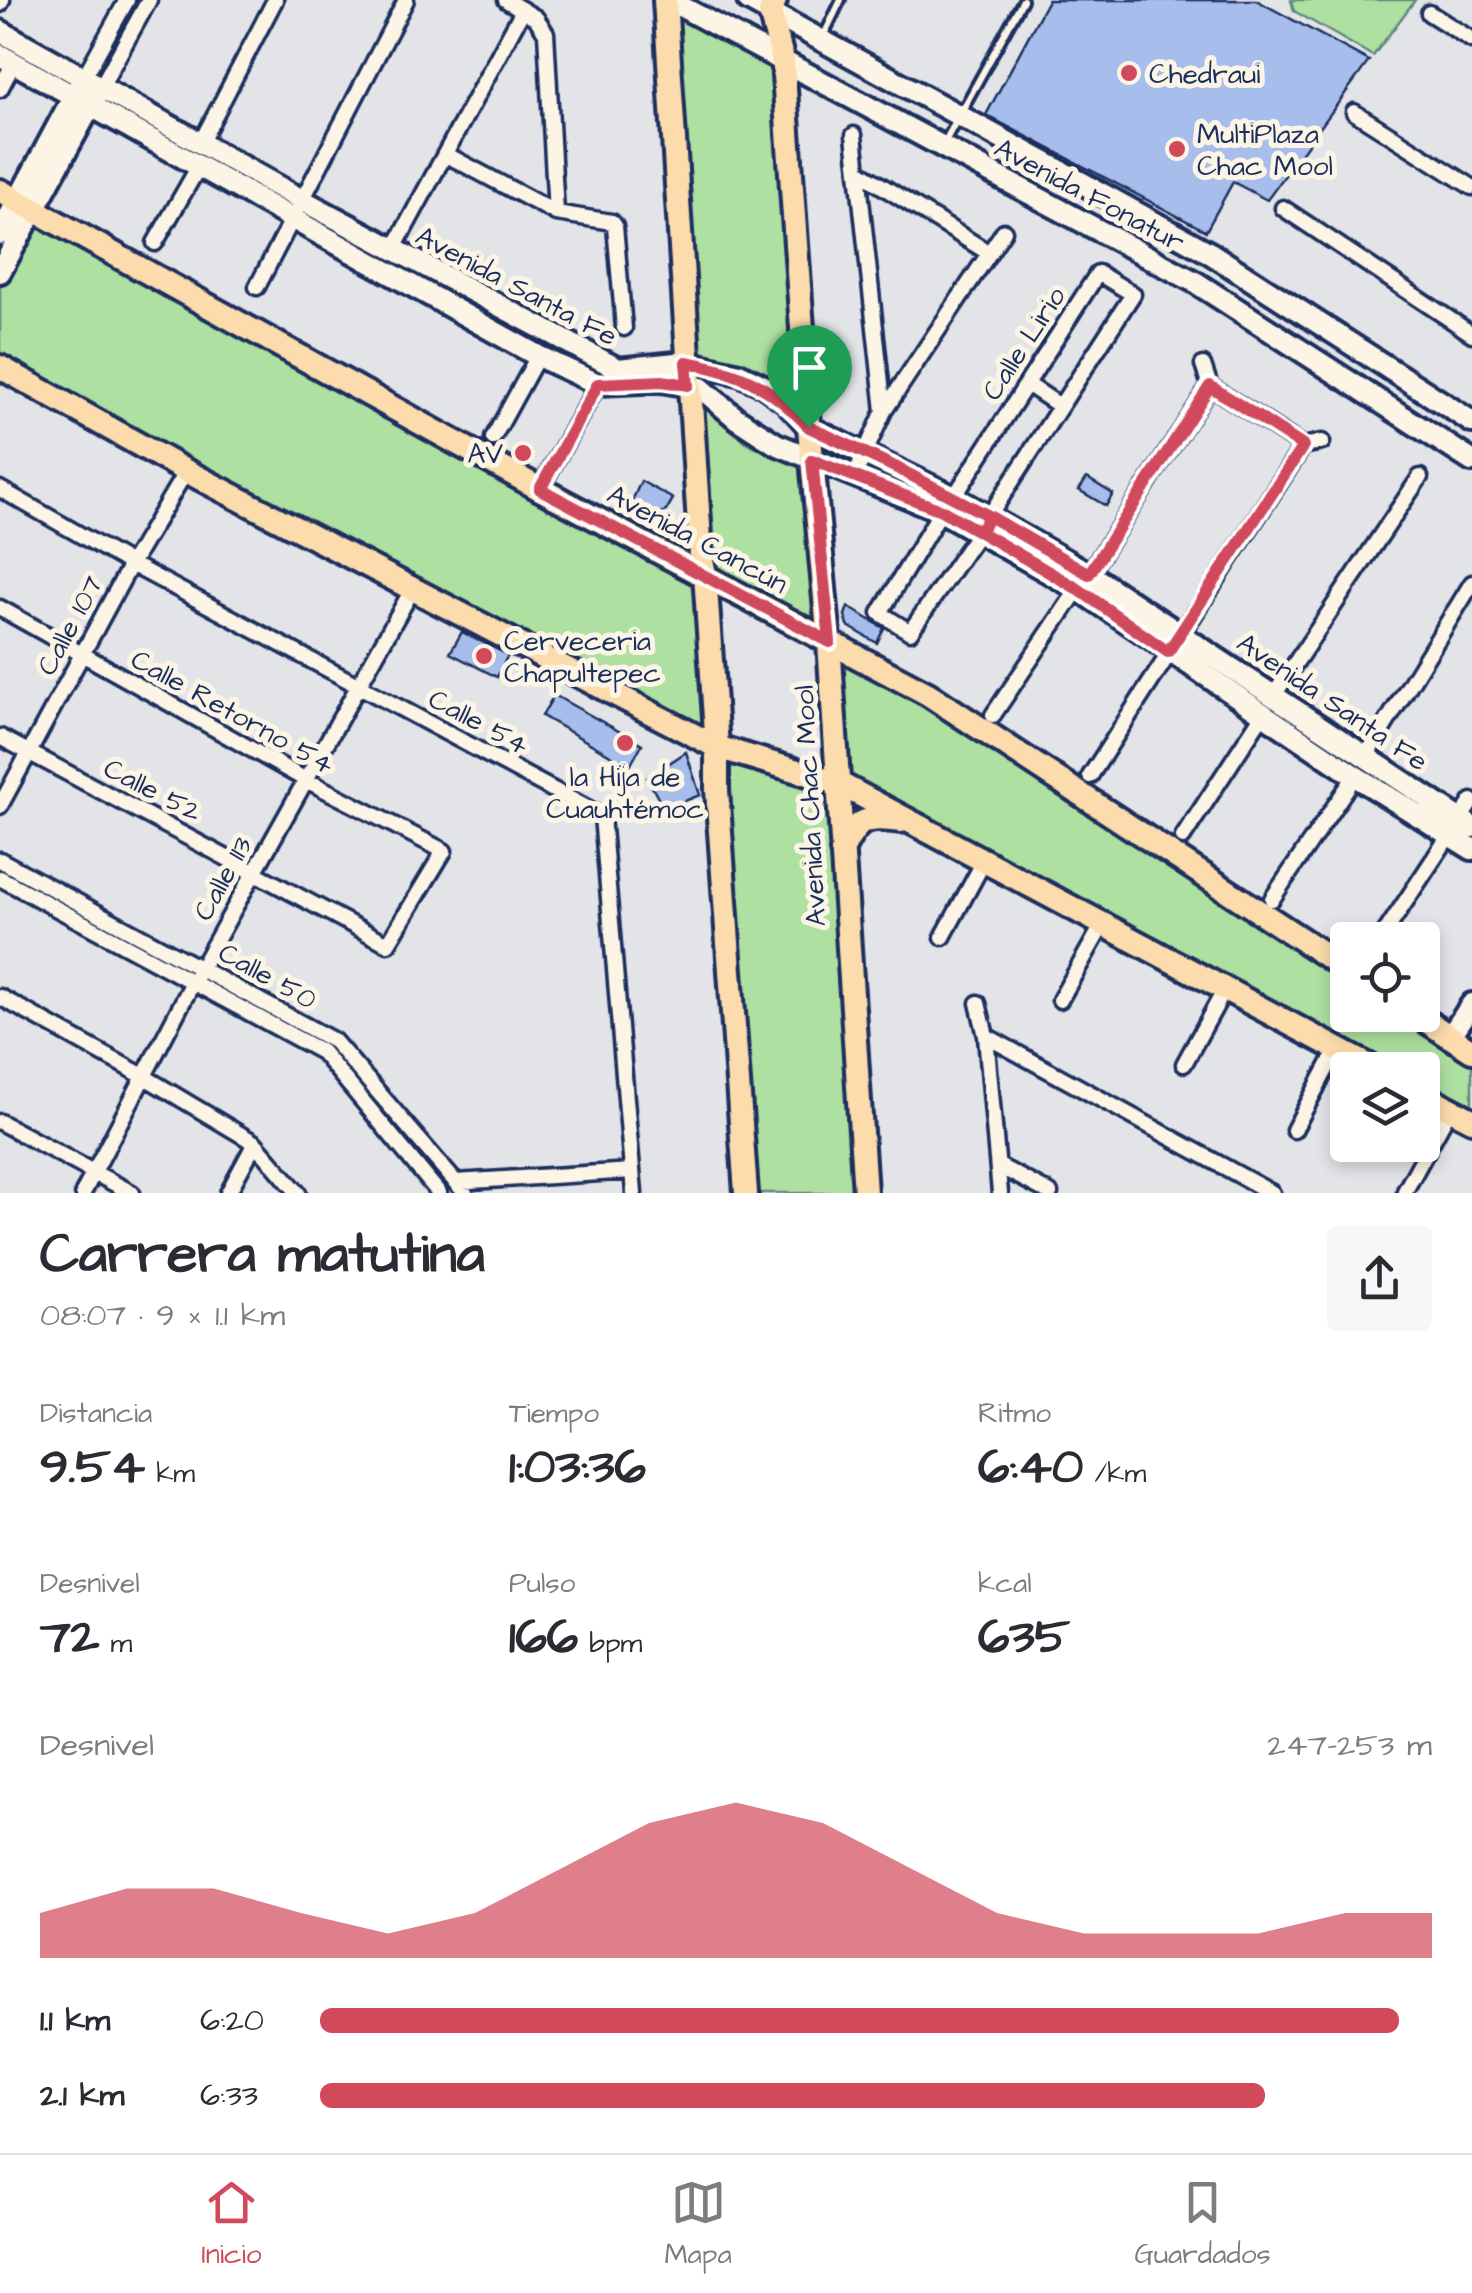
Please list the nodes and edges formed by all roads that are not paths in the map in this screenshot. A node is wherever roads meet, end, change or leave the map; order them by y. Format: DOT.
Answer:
graph roads {
  1 [pos="127,0"];
  2 [pos="148,0"];
  3 [pos="275,0"];
  4 [pos="406,0"];
  5 [pos="506,0"];
  6 [pos="667,0"];
  7 [pos="748,0"];
  8 [pos="842,0"];
  9 [pos="1022,0"];
  10 [pos="773,6"];
  11 [pos="524,10"];
  12 [pos="1429,12"];
  13 [pos="0,32"];
  14 [pos="821,40"];
  15 [pos="1472,40"];
  16 [pos="7,59"];
  17 [pos="783,61"];
  18 [pos="0,90"];
  19 [pos="87,91"];
  20 [pos="1354,112"];
  21 [pos="959,116"];
  22 [pos="854,135"];
  23 [pos="200,144"];
  24 [pos="942,146"];
  25 [pos="445,154"];
  26 [pos="198,166"];
  27 [pos="858,171"];
  28 [pos="1472,187"];
  29 [pos="17,201"];
  30 [pos="1283,208"];
  31 [pos="296,209"];
  32 [pos="556,214"];
  33 [pos="1004,231"];
  34 [pos="0,234"];
  35 [pos="155,243"];
  36 [pos="393,250"];
  37 [pos="989,253"];
  38 [pos="1210,253"];
  39 [pos="0,272"];
  40 [pos="1195,282"];
  41 [pos="258,287"];
  42 [pos="624,328"];
  43 [pos="1472,334"];
  44 [pos="538,356"];
  45 [pos="1203,364"];
  46 [pos="0,367"];
  47 [pos="687,373"];
  48 [pos="598,384"];
  49 [pos="1027,384"];
  50 [pos="1210,386"];
  51 [pos="1060,406"];
  52 [pos="884,412"];
  53 [pos="1472,422"];
  54 [pos="809,427"];
  55 [pos="493,438"];
  56 [pos="1322,442"];
  57 [pos="1303,446"];
  58 [pos="863,452"];
  59 [pos="1472,459"];
  60 [pos="812,460"];
  61 [pos="186,471"];
  62 [pos="854,476"];
  63 [pos="1420,477"];
  64 [pos="0,489"];
  65 [pos="540,489"];
  66 [pos="948,504"];
  67 [pos="984,524"];
  68 [pos="131,564"];
  69 [pos="699,566"];
  70 [pos="1083,581"];
  71 [pos="1472,583"];
  72 [pos="412,590"];
  73 [pos="0,608"];
  74 [pos="1180,632"];
  75 [pos="830,642"];
  76 [pos="1168,652"];
  77 [pos="82,656"];
  78 [pos="359,686"];
  79 [pos="1274,695"];
  80 [pos="1263,714"];
  81 [pos="994,716"];
  82 [pos="0,736"];
  83 [pos="717,747"];
  84 [pos="29,753"];
  85 [pos="1366,756"];
  86 [pos="1090,776"];
  87 [pos="1355,776"];
  88 [pos="306,780"];
  89 [pos="838,783"];
  90 [pos="1472,801"];
  91 [pos="0,806"];
  92 [pos="910,822"];
  93 [pos="1460,827"];
  94 [pos="1183,837"];
  95 [pos="1472,849"];
  96 [pos="842,851"];
  97 [pos="0,860"];
  98 [pos="984,861"];
  99 [pos="255,870"];
  100 [pos="0,878"];
  101 [pos="1272,899"];
  102 [pos="1393,922"];
  103 [pos="1103,924"];
  104 [pos="942,937"];
  105 [pos="388,944"];
  106 [pos="1330,958"];
  107 [pos="202,966"];
  108 [pos="193,982"];
  109 [pos="1225,989"];
  110 [pos="0,997"];
  111 [pos="1060,1000"];
  112 [pos="978,1003"];
  113 [pos="1472,1004"];
  114 [pos="1440,1030"];
  115 [pos="986,1036"];
  116 [pos="1450,1037"];
  117 [pos="1337,1048"];
  118 [pos="1344,1052"];
  119 [pos="1472,1052"];
  120 [pos="1184,1064"];
  121 [pos="144,1076"];
  122 [pos="1440,1104"];
  123 [pos="1450,1109"];
  124 [pos="1472,1120"];
  125 [pos="0,1122"];
  126 [pos="1294,1130"];
  127 [pos="254,1143"];
  128 [pos="999,1166"];
  129 [pos="444,1169"];
  130 [pos="632,1171"];
  131 [pos="94,1172"];
  132 [pos="435,1188"];
  133 [pos="460,1188"];
  134 [pos="1405,1191"];
  135 [pos="83,1193"];
  136 [pos="132,1193"];
  137 [pos="228,1193"];
  138 [pos="298,1193"];
  139 [pos="418,1193"];
  140 [pos="634,1193"];
  141 [pos="746,1193"];
  142 [pos="864,1193"];
  143 [pos="1000,1193"];
  144 [pos="1050,1193"];
  145 [pos="1272,1193"];
  1 -- 19 [label="street"];
  2 -- 19 [label="street"];
  3 -- 23 [label="street"];
  4 -- 31 [label="street"];
  5 -- 11 [label="street"];
  6 -- 17 [label="street, Avenida Fonatur"];
  6 -- 47 [label="main road"];
  7 -- 10 [label="street, Avenida Fonatur"];
  8 -- 14 [label="lane"];
  9 -- 21 [label="lane"];
  10 -- 14 [label="street, Avenida Fonatur"];
  10 -- 17 [label="main road, Avenida Chac Mool"];
  11 -- 25 [label="street"];
  11 -- 32 [label="street"];
  12 -- 15 [label="street"];
  13 -- 19 [label="street, Avenida Santa Fe"];
  14 -- 21 [label="street, Avenida Fonatur"];
  16 -- 18 [label="street"];
  16 -- 19 [label="street, Avenida Santa Fe"];
  17 -- 24 [label="street, Avenida Fonatur"];
  17 -- 54 [label="main road, Avenida Chac Mool"];
  19 -- 23 [label="street, Avenida Santa Fe"];
  19 -- 26 [label="street, Avenida Santa Fe"];
  19 -- 29 [label="street"];
  20 -- 28 [label="street"];
  21 -- 24 [label="lane"];
  21 -- 38 [label="street, Avenida Fonatur"];
  22 -- 27 [label="street"];
  23 -- 31 [label="street, Avenida Santa Fe"];
  24 -- 40 [label="street, Avenida Fonatur"];
  25 -- 32 [label="street"];
  25 -- 36 [label="street"];
  26 -- 31 [label="street, Avenida Santa Fe"];
  26 -- 35 [label="street"];
  27 -- 37 [label="street"];
  27 -- 52 [label="street"];
  29 -- 34 [label="street"];
  29 -- 39 [label="street"];
  29 -- 65 [label="main road, Avenida Cancún"];
  30 -- 43 [label="street"];
  31 -- 36 [label="street, Avenida Santa Fe"];
  31 -- 41 [label="street"];
  31 -- 44 [label="street, Avenida Santa Fe"];
  32 -- 42 [label="street"];
  33 -- 37 [label="street"];
  36 -- 47 [label="street, Avenida Santa Fe"];
  37 -- 52 [label="street"];
  38 -- 40 [label="street"];
  38 -- 53 [label="street, Avenida Fonatur"];
  40 -- 59 [label="street, Avenida Fonatur"];
  44 -- 48 [label="street, Avenida Santa Fe"];
  44 -- 55 [label="street"];
  45 -- 50 [label="street"];
  46 -- 61 [label="main road"];
  47 -- 48 [label="street, Avenida Santa Fe"];
  47 -- 54 [label="street, Avenida Santa Fe"];
  47 -- 60 [label="street, Avenida Santa Fe"];
  47 -- 69 [label="main road"];
  48 -- 65 [label="street"];
  49 -- 51 [label="street"];
  49 -- 51 [label="street, Calle Lirio"];
  49 -- 66 [label="street, Calle Lirio"];
  50 -- 57 [label="street"];
  50 -- 70 [label="street"];
  51 -- 67 [label="street, Calle Lirio"];
  52 -- 58 [label="street"];
  54 -- 58 [label="street, Avenida Santa Fe"];
  54 -- 60 [label="main road, Avenida Chac Mool"];
  56 -- 57 [label="street"];
  57 -- 74 [label="street"];
  58 -- 62 [label="street"];
  58 -- 66 [label="street, Avenida Santa Fe"];
  60 -- 62 [label="street, Avenida Santa Fe"];
  60 -- 75 [label="main road, Avenida Chac Mool"];
  61 -- 68 [label="street, Calle 107"];
  61 -- 72 [label="main road"];
  62 -- 66 [label="street, Avenida Santa Fe"];
  63 -- 79 [label="street"];
  64 -- 68 [label="street, Calle 54"];
  65 -- 69 [label="main road, Avenida Cancún"];
  66 -- 67 [label="street, Avenida Santa Fe"];
  66 -- 67 [label="street, Calle Lirio"];
  67 -- 70 [label="street, Avenida Santa Fe"];
  68 -- 77 [label="street, Calle 107"];
  68 -- 78 [label="street, Calle 54"];
  69 -- 75 [label="main road, Avenida Cancún"];
  69 -- 83 [label="main road"];
  70 -- 74 [label="street, Avenida Santa Fe"];
  70 -- 76 [label="street, Avenida Santa Fe"];
  70 -- 81 [label="street"];
  71 -- 85 [label="street"];
  72 -- 78 [label="street, Calle 113"];
  72 -- 83 [label="main road"];
  73 -- 77 [label="street, Calle Retorno 54"];
  74 -- 76 [label="street"];
  74 -- 79 [label="street, Avenida Santa Fe"];
  75 -- 89 [label="main road, Avenida Chac Mool"];
  75 -- 106 [label="main road, Avenida Cancún"];
  76 -- 80 [label="street, Avenida Santa Fe"];
  76 -- 86 [label="street"];
  77 -- 84 [label="street, Calle 107"];
  77 -- 88 [label="street, Calle Retorno 54"];
  78 -- 88 [label="street, Calle 113"];
  78 -- 130 [label="street, Calle 54"];
  79 -- 85 [label="street, Avenida Santa Fe"];
  80 -- 87 [label="street, Avenida Santa Fe"];
  80 -- 94 [label="street"];
  82 -- 84 [label="street, Calle 52"];
  83 -- 89 [label="main road"];
  83 -- 141 [label="main road"];
  84 -- 91 [label="street, Calle 107"];
  84 -- 99 [label="street, Calle 52"];
  85 -- 93 [label="street, Avenida Santa Fe"];
  87 -- 93 [label="street, Avenida Santa Fe"];
  87 -- 101 [label="street"];
  88 -- 99 [label="street, Calle 113"];
  88 -- 105 [label="street, Calle Retorno 54"];
  89 -- 92 [label="main road"];
  89 -- 96 [label="main road, Avenida Chac Mool"];
  90 -- 93 [label="street"];
  92 -- 96 [label="main road"];
  92 -- 98 [label="main road"];
  93 -- 95 [label="street, Avenida Santa Fe"];
  93 -- 102 [label="street"];
  96 -- 142 [label="main road, Avenida Chac Mool"];
  97 -- 107 [label="street, Calle 50"];
  98 -- 103 [label="main road"];
  98 -- 104 [label="street"];
  99 -- 105 [label="street, Calle 52"];
  99 -- 107 [label="street, Calle 113"];
  100 -- 108 [label="street, Calle 50"];
  103 -- 109 [label="main road"];
  103 -- 111 [label="street"];
  107 -- 108 [label="street, Calle 113"];
  107 -- 129 [label="street, Calle 50"];
  108 -- 121 [label="street, Calle 113"];
  108 -- 132 [label="street, Calle 50"];
  109 -- 117 [label="main road"];
  109 -- 120 [label="street"];
  110 -- 121 [label="street"];
  112 -- 115 [label="street"];
  113 -- 116 [label="street"];
  114 -- 116 [label="main road"];
  115 -- 128 [label="street"];
  115 -- 145 [label="street"];
  116 -- 119 [label="main road"];
  117 -- 118 [label="main road"];
  117 -- 126 [label="street"];
  121 -- 127 [label="street"];
  121 -- 131 [label="street, Calle 113"];
  122 -- 123 [label="main road"];
  123 -- 124 [label="main road"];
  123 -- 134 [label="street"];
  125 -- 131 [label="street"];
  127 -- 137 [label="street"];
  127 -- 138 [label="street"];
  128 -- 143 [label="street"];
  128 -- 144 [label="street"];
  129 -- 132 [label="street"];
  129 -- 133 [label="street, Calle 50"];
  130 -- 133 [label="street"];
  130 -- 140 [label="street, Calle 54"];
  131 -- 135 [label="street, Calle 113"];
  131 -- 136 [label="street"];
  132 -- 139 [label="street"];
}
